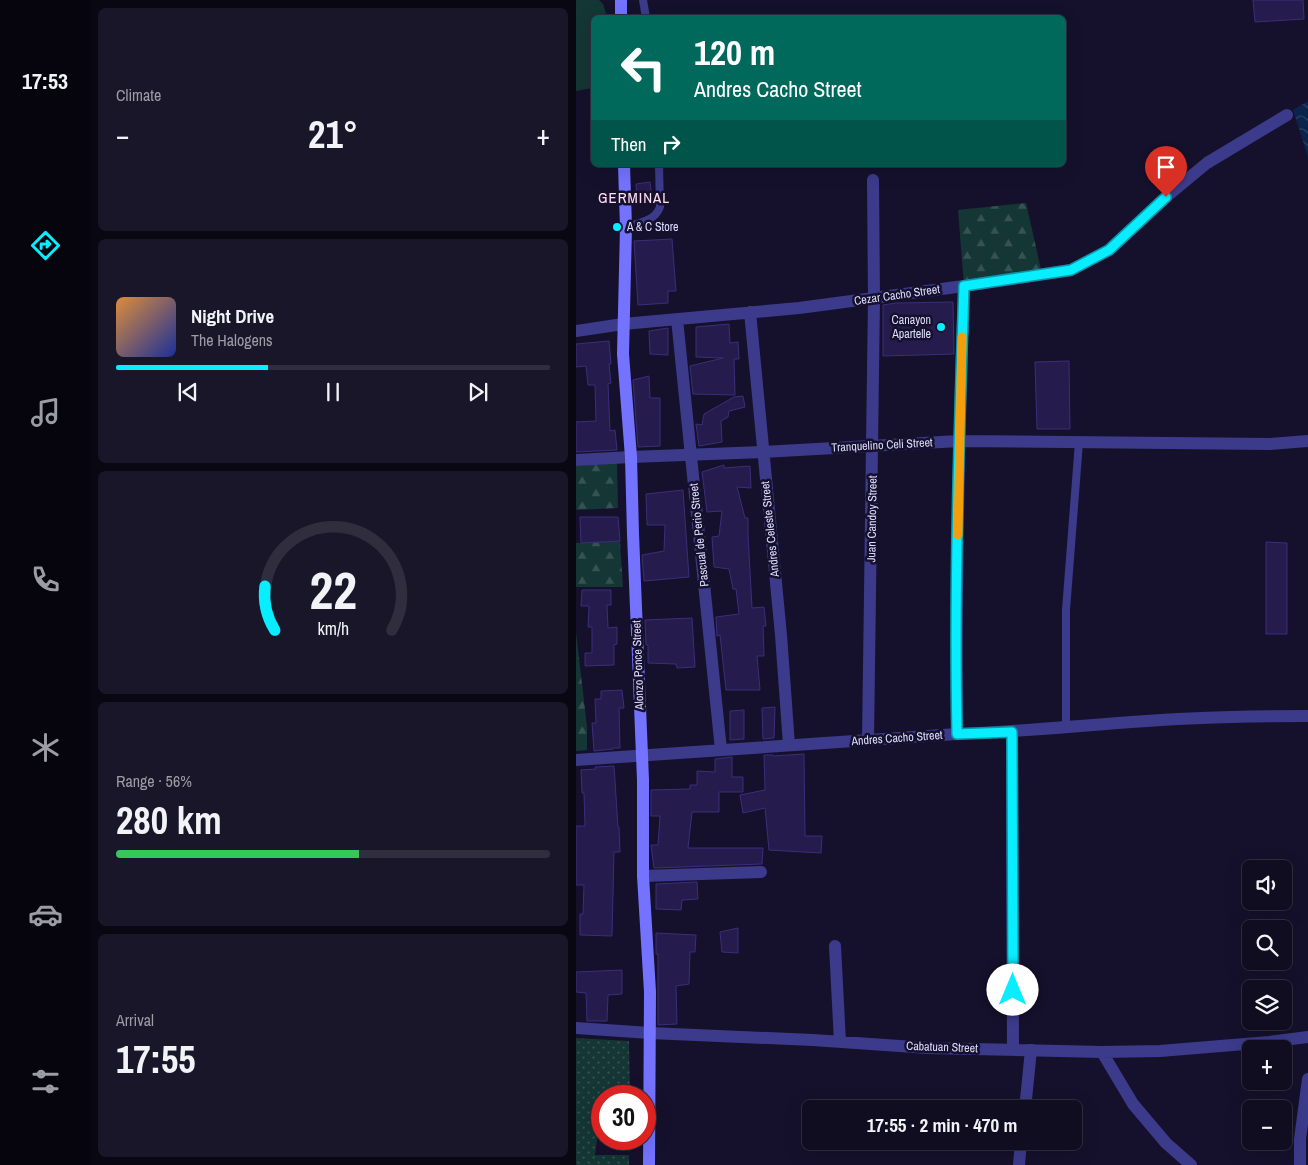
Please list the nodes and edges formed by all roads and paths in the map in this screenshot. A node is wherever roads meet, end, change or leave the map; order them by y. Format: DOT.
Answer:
graph roads {
  1 [pos="621,0"];
  2 [pos="643,0"];
  3 [pos="621,15"];
  4 [pos="646,15"];
  5 [pos="1287,115"];
  6 [pos="624,167"];
  7 [pos="659,167"];
  8 [pos="873,180"];
  9 [pos="626,227"];
  10 [pos="964,286"];
  11 [pos="874,298"];
  12 [pos="750,312"];
  13 [pos="677,320"];
  14 [pos="623,324"];
  15 [pos="576,331"];
  16 [pos="959,441"];
  17 [pos="1308,441"];
  18 [pos="1079,442"];
  19 [pos="872,446"];
  20 [pos="763,452"];
  21 [pos="691,454"];
  22 [pos="631,457"];
  23 [pos="576,460"];
  24 [pos="1308,716"];
  25 [pos="1066,727"];
  26 [pos="1012,732"];
  27 [pos="957,734"];
  28 [pos="868,740"];
  29 [pos="789,745"];
  30 [pos="721,750"];
  31 [pos="642,755"];
  32 [pos="576,760"];
  33 [pos="762,872"];
  34 [pos="644,876"];
  35 [pos="835,946"];
  36 [pos="576,1028"];
  37 [pos="650,1033"];
  38 [pos="1308,1037"];
  39 [pos="840,1042"];
  40 [pos="1013,1049"];
  41 [pos="1031,1050"];
  42 [pos="1102,1052"];
  43 [pos="1308,1079"];
  44 [pos="1026,1100"];
  45 [pos="1020,1150"];
  46 [pos="649,1165"];
  47 [pos="1019,1165"];
  48 [pos="1191,1165"];
  49 [pos="1300,1165"];
  1 -- 3 [label="street"];
  2 -- 4 [label="lane"];
  5 -- 10 [label="street, Cezar Cacho Street"];
  6 -- 9 [label="street, Alonzo Ponce Street"];
  7 -- 9 [label="lane"];
  8 -- 11 [label="street, Juan Candoy Street"];
  9 -- 14 [label="street, Alonzo Ponce Street"];
  10 -- 11 [label="street, Cezar Cacho Street"];
  10 -- 16 [label="street"];
  11 -- 12 [label="street, Cezar Cacho Street"];
  11 -- 19 [label="street, Juan Candoy Street"];
  12 -- 13 [label="street, Cezar Cacho Street"];
  12 -- 20 [label="street, Andres Celeste Street"];
  13 -- 14 [label="street, Cezar Cacho Street"];
  13 -- 21 [label="street, Pascual de Perio Street"];
  14 -- 15 [label="street, Cezar Cacho Street"];
  14 -- 22 [label="street, Alonzo Ponce Street"];
  16 -- 18 [label="street, Tranquelino Celi Street"];
  16 -- 19 [label="street, Tranquelino Celi Street"];
  16 -- 27 [label="street"];
  17 -- 18 [label="street, Tranquelino Celi Street"];
  18 -- 25 [label="lane"];
  19 -- 20 [label="street, Tranquelino Celi Street"];
  19 -- 28 [label="street, Juan Candoy Street"];
  20 -- 21 [label="street, Tranquelino Celi Street"];
  20 -- 29 [label="street, Andres Celeste Street"];
  21 -- 22 [label="street, Tranquelino Celi Street"];
  21 -- 30 [label="street, Pascual de Perio Street"];
  22 -- 23 [label="street, Tranquelino Celi Street"];
  22 -- 31 [label="street, Alonzo Ponce Street"];
  24 -- 25 [label="street, Andres Cacho Street"];
  25 -- 26 [label="street, Andres Cacho Street"];
  26 -- 27 [label="street, Andres Cacho Street"];
  26 -- 40 [label="street"];
  27 -- 28 [label="street, Andres Cacho Street"];
  28 -- 29 [label="street, Andres Cacho Street"];
  29 -- 30 [label="street, Andres Cacho Street"];
  30 -- 31 [label="street, Andres Cacho Street"];
  31 -- 32 [label="street, Andres Cacho Street"];
  31 -- 34 [label="street, Alonzo Ponce Street"];
  33 -- 34 [label="street"];
  34 -- 37 [label="street, Alonzo Ponce Street"];
  35 -- 39 [label="street"];
  36 -- 37 [label="street, Cabatuan Street"];
  37 -- 39 [label="street, Cabatuan Street"];
  37 -- 46 [label="street, Alonzo Ponce Street"];
  38 -- 42 [label="street, Cabatuan Street"];
  39 -- 40 [label="street, Cabatuan Street"];
  40 -- 41 [label="street, Cabatuan Street"];
  41 -- 42 [label="street, Cabatuan Street"];
  41 -- 44 [label="street"];
  42 -- 48 [label="street"];
  43 -- 49 [label="street"];
  45 -- 47 [label="street"];
}
